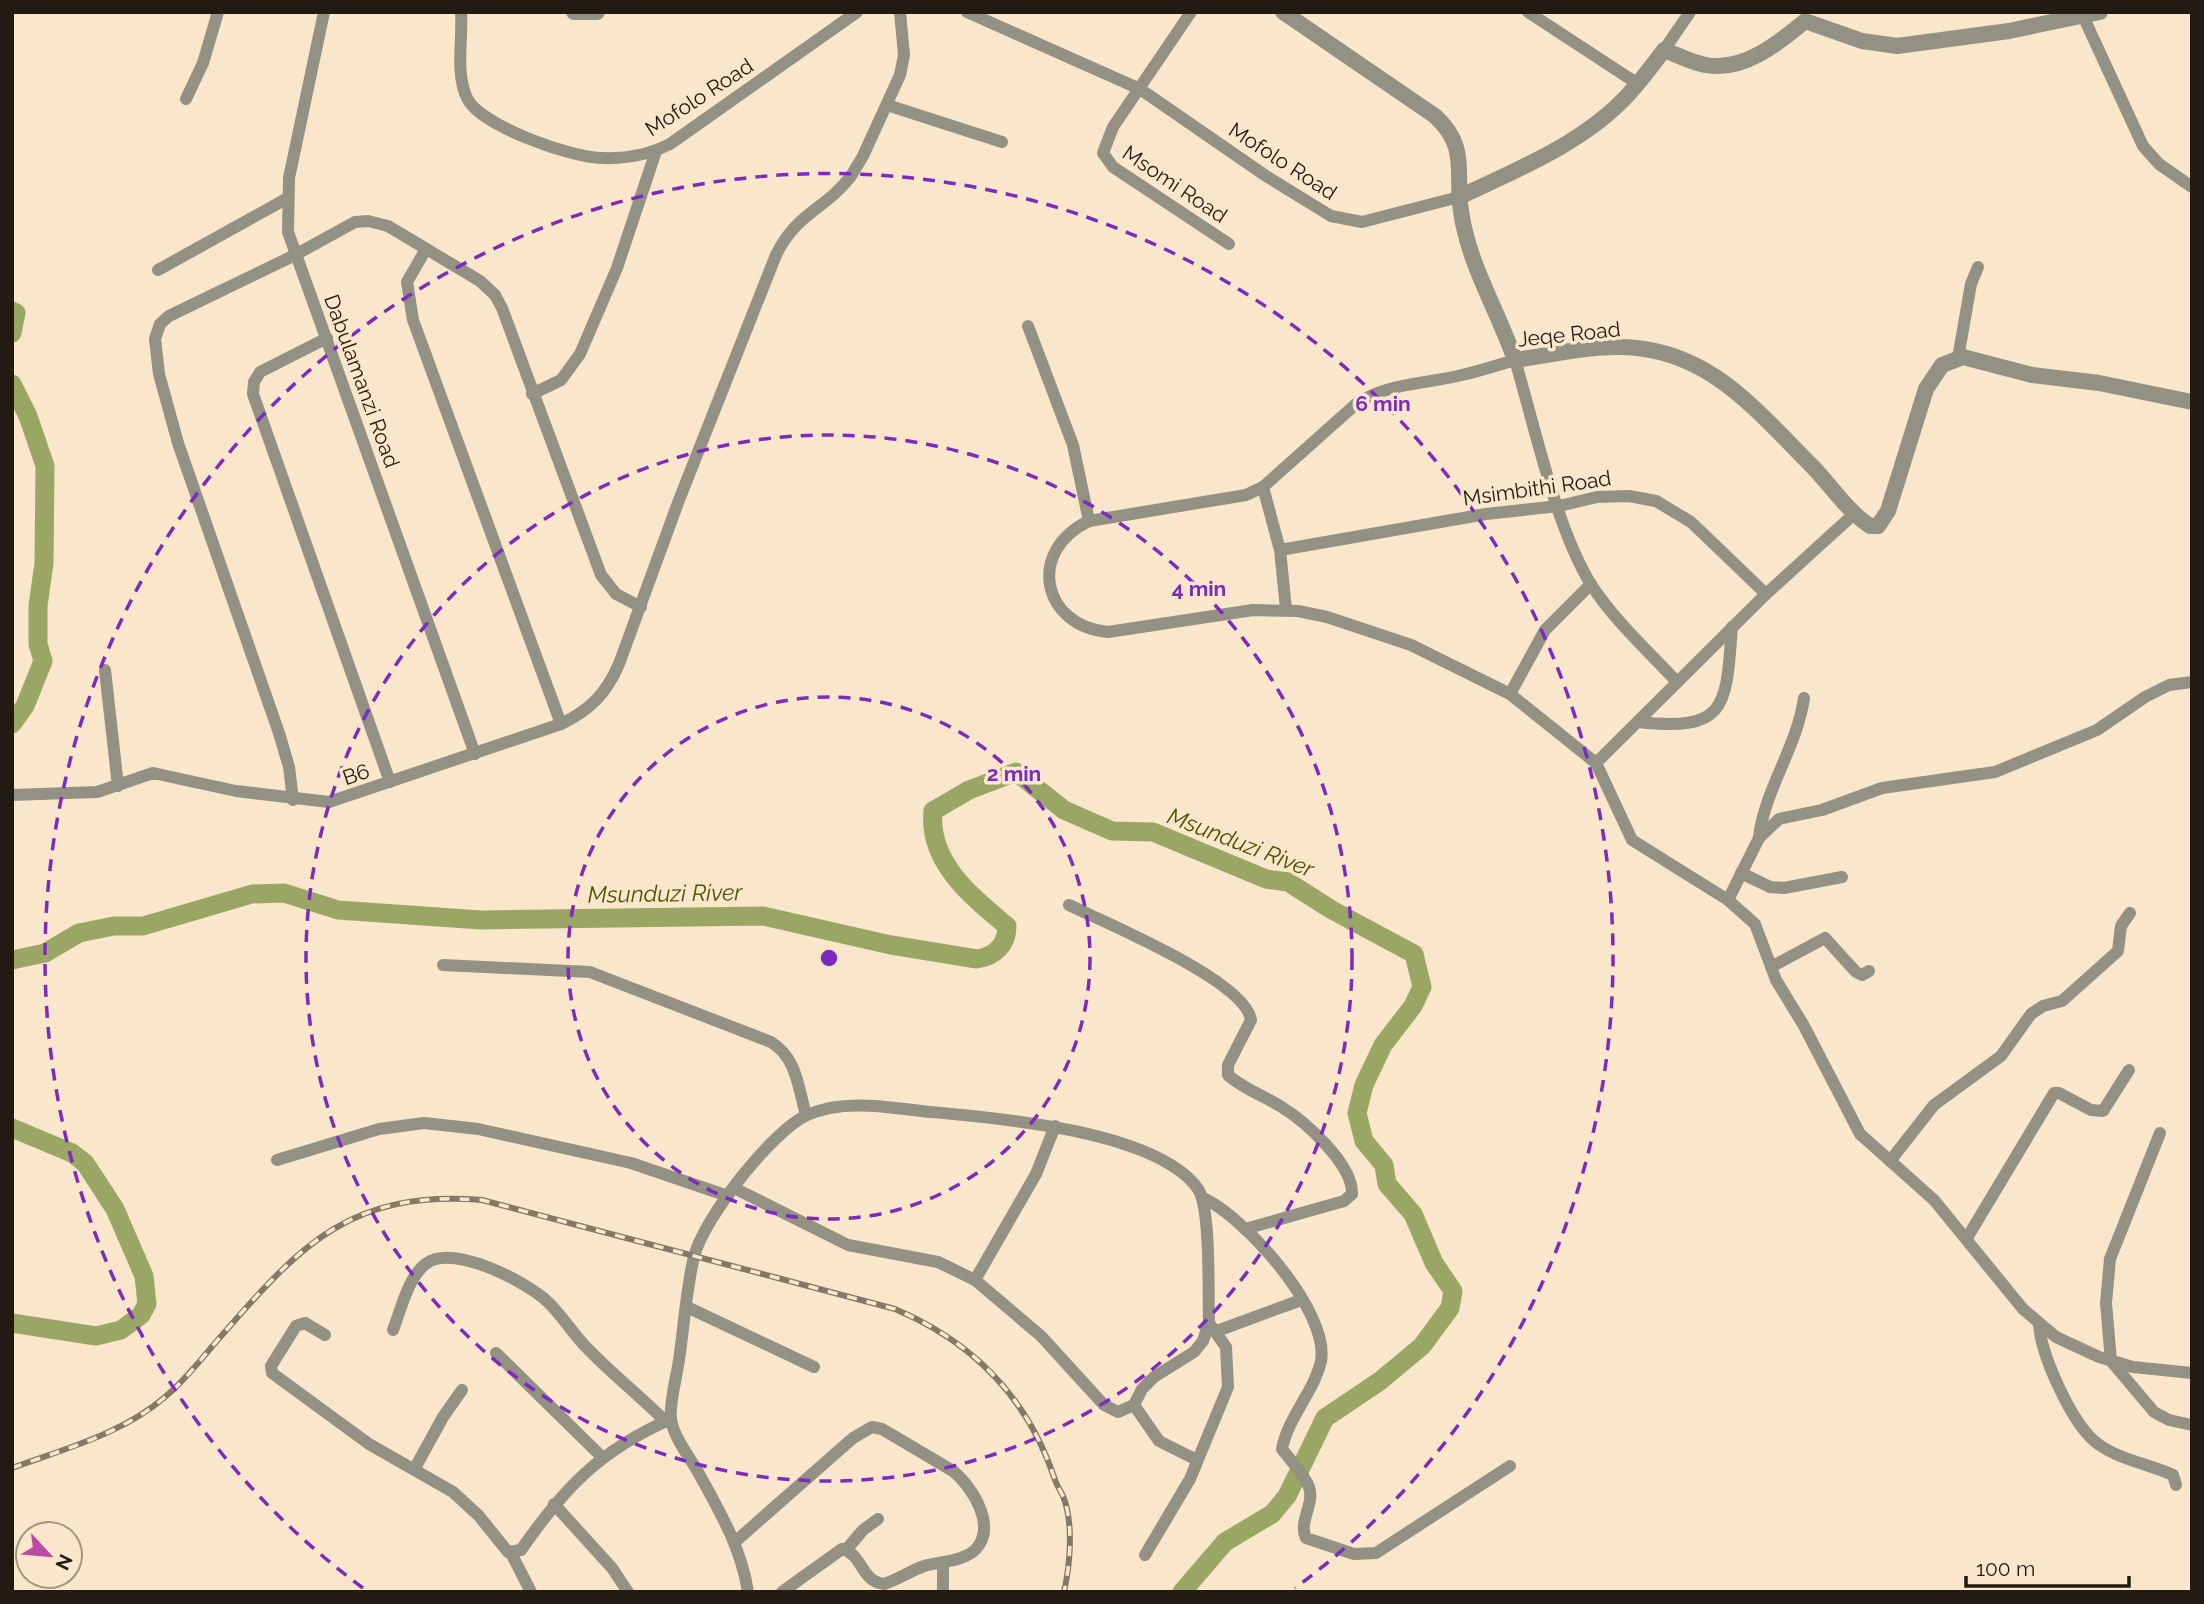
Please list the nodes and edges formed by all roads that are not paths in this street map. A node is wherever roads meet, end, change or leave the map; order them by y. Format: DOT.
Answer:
graph roads {
  1 [pos="218,12"];
  2 [pos="324,12"];
  3 [pos="461,12"];
  4 [pos="574,12"];
  5 [pos="597,12"];
  6 [pos="857,12"];
  7 [pos="900,12"];
  8 [pos="967,12"];
  9 [pos="1191,12"];
  10 [pos="1283,12"];
  11 [pos="1528,12"];
  12 [pos="1690,12"];
  13 [pos="2100,12"];
  14 [pos="2080,15"];
  15 [pos="1808,17"];
  16 [pos="1664,50"];
  17 [pos="1638,84"];
  18 [pos="1140,89"];
  19 [pos="187,99"];
  20 [pos="887,105"];
  21 [pos="1002,142"];
  22 [pos="656,151"];
  23 [pos="2192,187"];
  24 [pos="1459,197"];
  25 [pos="286,199"];
  26 [pos="1229,244"];
  27 [pos="426,249"];
  28 [pos="295,256"];
  29 [pos="1978,267"];
  30 [pos="158,270"];
  31 [pos="1028,326"];
  32 [pos="327,338"];
  33 [pos="1958,358"];
  34 [pos="1515,359"];
  35 [pos="532,394"];
  36 [pos="2192,402"];
  37 [pos="1263,487"];
  38 [pos="1559,506"];
  39 [pos="1854,514"];
  40 [pos="1089,521"];
  41 [pos="1280,550"];
  42 [pos="1591,584"];
  43 [pos="1766,594"];
  44 [pos="641,607"];
  45 [pos="1286,609"];
  46 [pos="1732,627"];
  47 [pos="104,670"];
  48 [pos="1677,682"];
  49 [pos="2192,682"];
  50 [pos="1510,694"];
  51 [pos="1804,698"];
  52 [pos="1637,722"];
  53 [pos="561,724"];
  54 [pos="475,754"];
  55 [pos="1596,762"];
  56 [pos="390,782"];
  57 [pos="118,786"];
  58 [pos="12,795"];
  59 [pos="293,800"];
  60 [pos="1759,838"];
  61 [pos="1741,873"];
  62 [pos="1842,877"];
  63 [pos="1728,900"];
  64 [pos="1069,905"];
  65 [pos="2130,913"];
  66 [pos="443,965"];
  67 [pos="1771,967"];
  68 [pos="1869,971"];
  69 [pos="2129,1070"];
  70 [pos="806,1115"];
  71 [pos="1055,1126"];
  72 [pos="2160,1133"];
  73 [pos="277,1160"];
  74 [pos="1890,1161"];
  75 [pos="731,1192"];
  76 [pos="1203,1198"];
  77 [pos="1245,1229"];
  78 [pos="1967,1238"];
  79 [pos="975,1280"];
  80 [pos="1301,1300"];
  81 [pos="687,1307"];
  82 [pos="2039,1324"];
  83 [pos="1213,1327"];
  84 [pos="393,1330"];
  85 [pos="326,1335"];
  86 [pos="496,1353"];
  87 [pos="2111,1361"];
  88 [pos="814,1367"];
  89 [pos="2192,1373"];
  90 [pos="462,1390"];
  91 [pos="1134,1405"];
  92 [pos="668,1420"];
  93 [pos="2192,1425"];
  94 [pos="602,1457"];
  95 [pos="1197,1460"];
  96 [pos="1510,1466"];
  97 [pos="415,1468"];
  98 [pos="2176,1485"];
  99 [pos="554,1504"];
  100 [pos="878,1519"];
  101 [pos="736,1541"];
  102 [pos="846,1550"];
  103 [pos="512,1553"];
  104 [pos="1144,1555"];
  105 [pos="943,1562"];
  106 [pos="879,1588"];
  107 [pos="531,1592"];
  108 [pos="628,1592"];
  109 [pos="748,1592"];
  110 [pos="782,1592"];
  111 [pos="943,1592"];
  1 -- 19 [label="street"];
  2 -- 25 [label="street, Dabulamanzi Road"];
  3 -- 22 [label="street, Mofolo Road"];
  4 -- 5 [label="street"];
  6 -- 22 [label="street, Mofolo Road"];
  7 -- 20 [label="street, B6"];
  8 -- 18 [label="street, Mofolo Road"];
  9 -- 18 [label="street, Msomi Road"];
  10 -- 24 [label="street"];
  11 -- 17 [label="street"];
  12 -- 16 [label="street"];
  13 -- 14 [label="street"];
  14 -- 15 [label="street"];
  14 -- 23 [label="street"];
  15 -- 16 [label="street"];
  16 -- 17 [label="street"];
  17 -- 24 [label="street"];
  18 -- 24 [label="street, Mofolo Road"];
  18 -- 26 [label="street, Msomi Road"];
  20 -- 21 [label="street"];
  20 -- 44 [label="street, B6"];
  22 -- 35 [label="street"];
  24 -- 34 [label="street"];
  25 -- 28 [label="street, Dabulamanzi Road"];
  25 -- 30 [label="street"];
  27 -- 28 [label="street"];
  27 -- 35 [label="street"];
  27 -- 53 [label="street"];
  28 -- 32 [label="street, Dabulamanzi Road"];
  28 -- 59 [label="street"];
  29 -- 33 [label="street"];
  31 -- 40 [label="street"];
  32 -- 54 [label="street, Dabulamanzi Road"];
  32 -- 56 [label="street"];
  33 -- 36 [label="street"];
  33 -- 39 [label="street"];
  34 -- 37 [label="street, Jeqe Road"];
  34 -- 38 [label="street"];
  34 -- 39 [label="street, Jeqe Road"];
  35 -- 44 [label="street"];
  37 -- 40 [label="street"];
  37 -- 41 [label="street"];
  38 -- 41 [label="street, Msimbithi Road"];
  38 -- 42 [label="street"];
  38 -- 43 [label="street, Msimbithi Road"];
  39 -- 43 [label="street"];
  40 -- 45 [label="street"];
  41 -- 45 [label="street"];
  42 -- 48 [label="street"];
  42 -- 50 [label="street"];
  43 -- 46 [label="street"];
  44 -- 53 [label="street, B6"];
  45 -- 50 [label="street"];
  46 -- 48 [label="street"];
  46 -- 52 [label="street"];
  47 -- 57 [label="street"];
  48 -- 52 [label="street"];
  49 -- 60 [label="street"];
  50 -- 55 [label="street"];
  51 -- 60 [label="street"];
  52 -- 55 [label="street"];
  53 -- 54 [label="street, B6"];
  54 -- 56 [label="street, B6"];
  55 -- 63 [label="street"];
  56 -- 59 [label="street, B6"];
  57 -- 58 [label="street, B6"];
  57 -- 59 [label="street, B6"];
  60 -- 61 [label="street"];
  61 -- 62 [label="street"];
  61 -- 63 [label="street"];
  63 -- 67 [label="street"];
  64 -- 77 [label="street"];
  65 -- 74 [label="street"];
  66 -- 70 [label="street"];
  67 -- 68 [label="street"];
  67 -- 74 [label="street"];
  69 -- 78 [label="street"];
  70 -- 71 [label="street"];
  70 -- 75 [label="street"];
  71 -- 76 [label="street"];
  71 -- 79 [label="street"];
  72 -- 87 [label="street"];
  73 -- 75 [label="street"];
  74 -- 78 [label="street"];
  75 -- 79 [label="street"];
  75 -- 81 [label="street"];
  76 -- 77 [label="street"];
  76 -- 83 [label="street"];
  77 -- 80 [label="street"];
  78 -- 82 [label="street"];
  79 -- 91 [label="street"];
  80 -- 83 [label="street"];
  80 -- 96 [label="street"];
  81 -- 88 [label="street"];
  81 -- 92 [label="street"];
  82 -- 87 [label="street"];
  82 -- 98 [label="street"];
  83 -- 91 [label="street"];
  83 -- 95 [label="street"];
  84 -- 92 [label="street"];
  85 -- 97 [label="street"];
  86 -- 94 [label="street"];
  87 -- 89 [label="street"];
  87 -- 93 [label="street"];
  90 -- 97 [label="street"];
  91 -- 95 [label="street"];
  92 -- 94 [label="street"];
  92 -- 101 [label="street"];
  94 -- 99 [label="street"];
  95 -- 104 [label="street"];
  97 -- 103 [label="street"];
  99 -- 103 [label="street"];
  99 -- 108 [label="street"];
  100 -- 102 [label="street"];
  101 -- 105 [label="street"];
  101 -- 109 [label="street"];
  102 -- 106 [label="street"];
  102 -- 110 [label="street"];
  103 -- 107 [label="street"];
  105 -- 106 [label="street"];
  105 -- 111 [label="street"];
}
